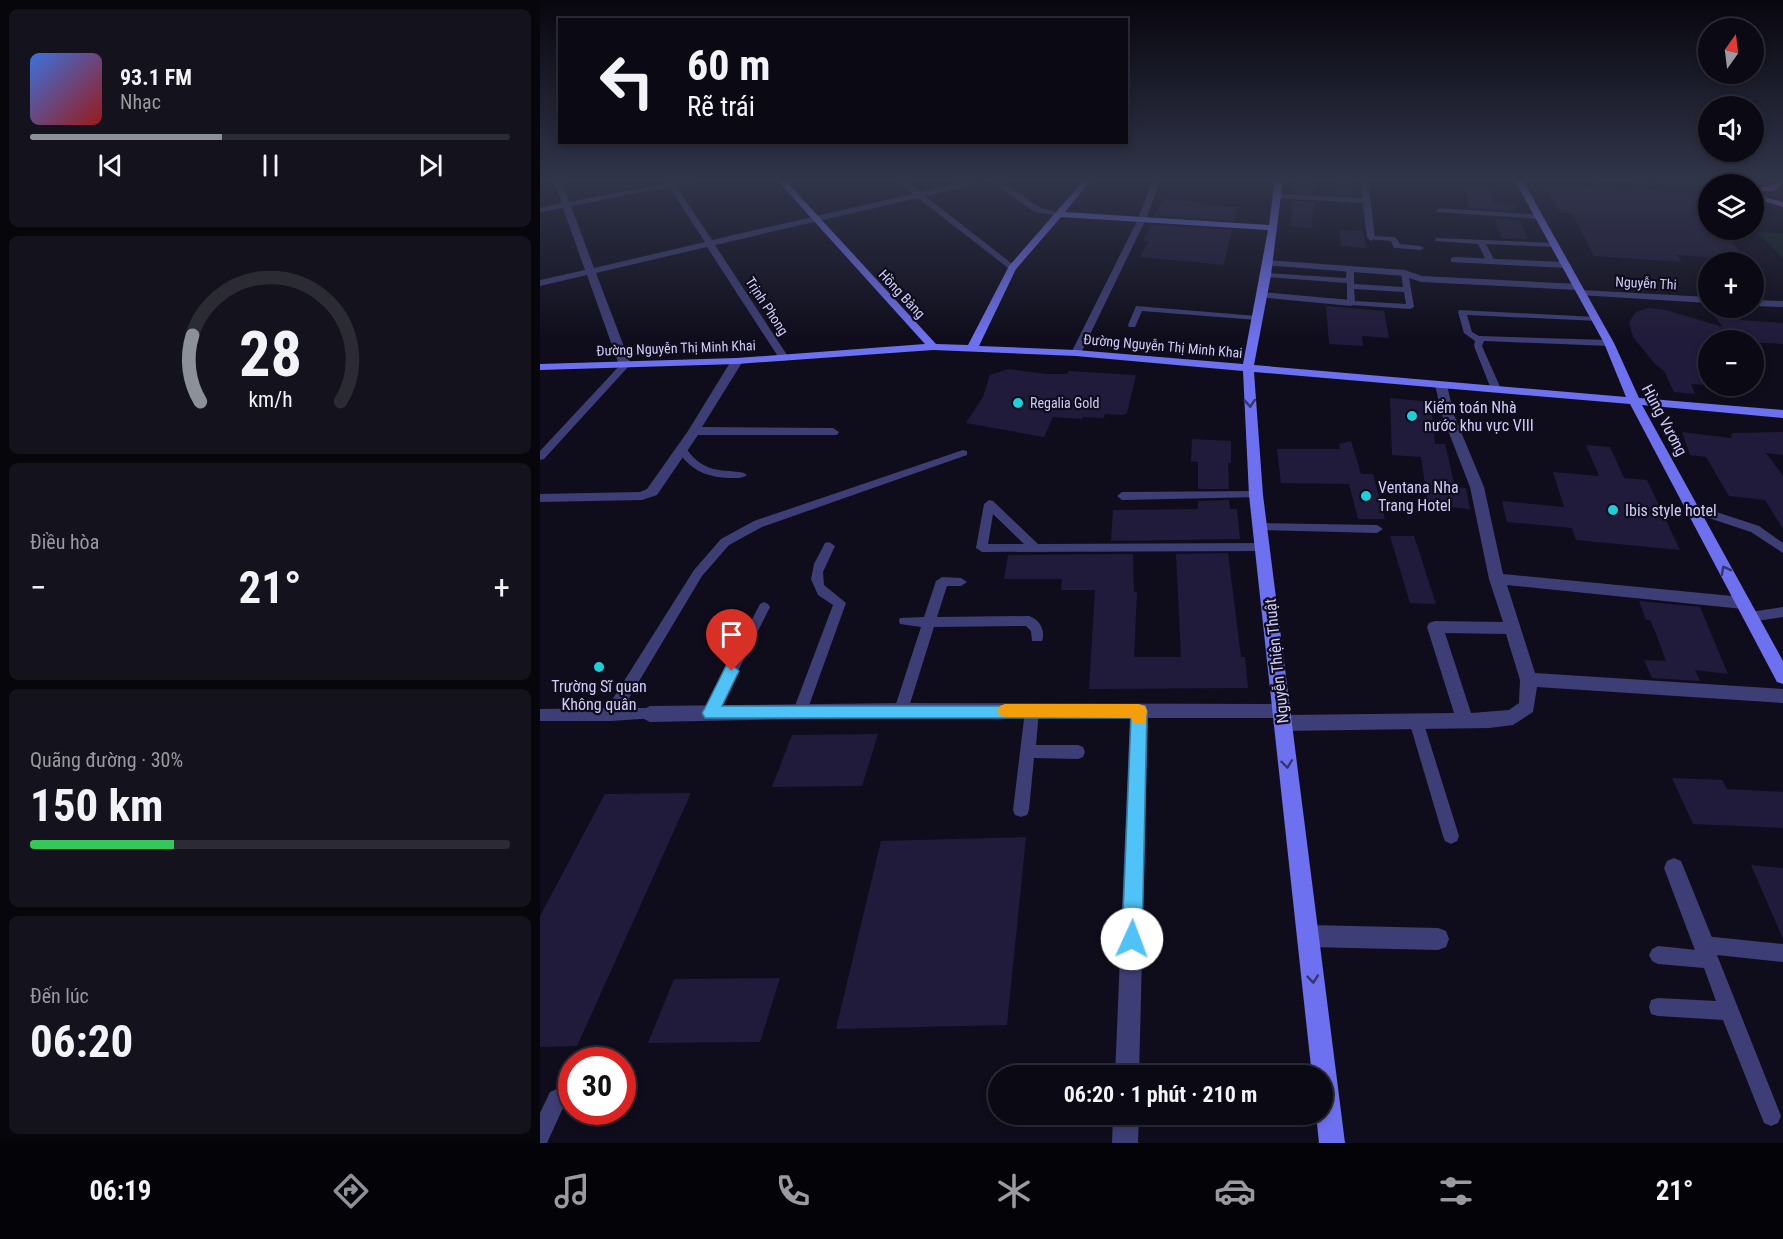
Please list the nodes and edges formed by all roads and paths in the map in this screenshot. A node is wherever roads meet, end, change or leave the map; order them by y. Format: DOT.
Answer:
graph roads {
  1 [pos="576,232"];
  2 [pos="703,232"];
  3 [pos="757,232"];
  4 [pos="827,232"];
  5 [pos="967,232"];
  6 [pos="1043,232"];
  7 [pos="1136,232"];
  8 [pos="1271,232"];
  9 [pos="1370,232"];
  10 [pos="1548,232"];
  11 [pos="1371,238"];
  12 [pos="1437,240"];
  13 [pos="1481,242"];
  14 [pos="710,243"];
  15 [pos="1555,245"];
  16 [pos="1420,248"];
  17 [pos="1454,260"];
  18 [pos="1472,261"];
  19 [pos="1491,262"];
  20 [pos="1566,265"];
  21 [pos="1012,268"];
  22 [pos="1267,269"];
  23 [pos="1350,269"];
  24 [pos="590,271"];
  25 [pos="1405,273"];
  26 [pos="1481,281"];
  27 [pos="540,283"];
  28 [pos="1351,284"];
  29 [pos="1407,290"];
  30 [pos="1580,290"];
  31 [pos="1261,295"];
  32 [pos="1698,299"];
  33 [pos="1351,303"];
  34 [pos="1764,303"];
  35 [pos="1783,304"];
  36 [pos="1257,318"];
  37 [pos="1596,319"];
  38 [pos="1132,325"];
  39 [pos="1480,340"];
  40 [pos="1609,343"];
  41 [pos="933,347"];
  42 [pos="972,348"];
  43 [pos="1076,353"];
  44 [pos="784,357"];
  45 [pos="737,361"];
  46 [pos="625,366"];
  47 [pos="540,367"];
  48 [pos="1248,368"];
  49 [pos="1442,385"];
  50 [pos="1496,389"];
  51 [pos="1634,401"];
  52 [pos="1783,414"];
  53 [pos="694,431"];
  54 [pos="833,432"];
  55 [pos="681,450"];
  56 [pos="963,453"];
  57 [pos="540,457"];
  58 [pos="742,475"];
  59 [pos="1256,495"];
  60 [pos="1122,496"];
  61 [pos="540,498"];
  62 [pos="1692,508"];
  63 [pos="1262,527"];
  64 [pos="1377,529"];
  65 [pos="829,546"];
  66 [pos="1264,547"];
  67 [pos="1035,548"];
  68 [pos="1783,549"];
  69 [pos="1497,579"];
  70 [pos="961,582"];
  71 [pos="1743,603"];
  72 [pos="764,607"];
  73 [pos="1783,612"];
  74 [pos="1750,617"];
  75 [pos="905,621"];
  76 [pos="929,622"];
  77 [pos="1512,628"];
  78 [pos="1037,637"];
  79 [pos="1783,677"];
  80 [pos="1529,680"];
  81 [pos="1783,696"];
  82 [pos="901,710"];
  83 [pos="800,711"];
  84 [pos="1032,711"];
  85 [pos="1139,711"];
  86 [pos="710,713"];
  87 [pos="650,714"];
  88 [pos="540,715"];
  89 [pos="611,715"];
  90 [pos="1282,717"];
  91 [pos="1465,720"];
  92 [pos="1416,721"];
  93 [pos="1028,751"];
  94 [pos="1078,752"];
  95 [pos="1021,810"];
  96 [pos="1451,836"];
  97 [pos="1674,868"];
  98 [pos="1309,936"];
  99 [pos="1438,939"];
  100 [pos="1707,952"];
  101 [pos="1783,953"];
  102 [pos="1658,955"];
  103 [pos="1658,1007"];
  104 [pos="1728,1011"];
  105 [pos="1127,1065"];
  106 [pos="558,1099"];
  107 [pos="1771,1116"];
  108 [pos="1126,1125"];
  109 [pos="540,1136"];
  110 [pos="1125,1143"];
  111 [pos="1332,1143"];
  1 -- 24 [label="street"];
  2 -- 14 [label="street, Trịnh Phong"];
  3 -- 14 [label="street"];
  4 -- 41 [label="street, Hồng Bàng"];
  5 -- 21 [label="street"];
  6 -- 21 [label="street"];
  7 -- 43 [label="street"];
  8 -- 22 [label="street, Nguyễn Thiện Thuật"];
  9 -- 11 [label="street"];
  10 -- 15 [label="street, Hùng Vương"];
  11 -- 16 [label="lane"];
  12 -- 13 [label="lane"];
  13 -- 15 [label="lane"];
  13 -- 19 [label="lane"];
  14 -- 24 [label="street"];
  14 -- 44 [label="street, Trịnh Phong"];
  15 -- 20 [label="street, Hùng Vương"];
  17 -- 18 [label="street"];
  18 -- 19 [label="street"];
  18 -- 26 [label="street"];
  19 -- 20 [label="street"];
  20 -- 30 [label="street, Hùng Vương"];
  21 -- 42 [label="street"];
  22 -- 23 [label="street, Nguyễn Thi"];
  22 -- 28 [label="lane"];
  22 -- 31 [label="street, Nguyễn Thiện Thuật"];
  23 -- 25 [label="street, Nguyễn Thi"];
  23 -- 28 [label="lane"];
  24 -- 27 [label="street"];
  24 -- 46 [label="street"];
  25 -- 26 [label="street, Nguyễn Thi"];
  25 -- 29 [label="lane"];
  26 -- 30 [label="street, Nguyễn Thi"];
  28 -- 29 [label="lane"];
  28 -- 33 [label="lane"];
  29 -- 33 [label="lane"];
  30 -- 32 [label="street, Nguyễn Thi"];
  30 -- 37 [label="street, Hùng Vương"];
  31 -- 33 [label="street"];
  31 -- 36 [label="street, Nguyễn Thiện Thuật"];
  34 -- 35 [label="street"];
  36 -- 38 [label="lane"];
  36 -- 48 [label="street, Nguyễn Thiện Thuật"];
  37 -- 39 [label="lane"];
  37 -- 40 [label="street, Hùng Vương"];
  39 -- 40 [label="lane"];
  39 -- 50 [label="lane"];
  40 -- 51 [label="street, Hùng Vương"];
  41 -- 42 [label="street, Đường Nguyễn Thị Minh Khai"];
  41 -- 44 [label="street, Đường Nguyễn Thị Minh Khai"];
  42 -- 43 [label="street, Đường Nguyễn Thị Minh Khai"];
  43 -- 48 [label="street, Đường Nguyễn Thị Minh Khai"];
  44 -- 45 [label="street, Đường Nguyễn Thị Minh Khai"];
  45 -- 46 [label="street, Đường Nguyễn Thị Minh Khai"];
  45 -- 53 [label="street"];
  46 -- 47 [label="street, Đường Nguyễn Thị Minh Khai"];
  46 -- 57 [label="lane"];
  48 -- 49 [label="street, Đường Nguyễn Thị Minh Khai"];
  48 -- 59 [label="street, Nguyễn Thiện Thuật, one-way"];
  49 -- 50 [label="street, Đường Nguyễn Thị Minh Khai"];
  49 -- 69 [label="street"];
  50 -- 51 [label="street, Đường Nguyễn Thị Minh Khai"];
  51 -- 52 [label="street, Đường Nguyễn Thị Minh Khai"];
  51 -- 62 [label="street, Hùng Vương"];
  53 -- 54 [label="street"];
  53 -- 55 [label="street"];
  55 -- 58 [label="lane"];
  55 -- 61 [label="street"];
  56 -- 89 [label="lane"];
  59 -- 60 [label="lane"];
  59 -- 63 [label="street, Nguyễn Thiện Thuật"];
  62 -- 68 [label="lane"];
  71 -- 62 [label="street, Hùng Vương, one-way"];
  63 -- 64 [label="lane"];
  63 -- 66 [label="street, Nguyễn Thiện Thuật"];
  65 -- 83 [label="lane"];
  66 -- 67 [label="lane"];
  66 -- 90 [label="street, Nguyễn Thiện Thuật"];
  67 -- 67 [label="lane"];
  69 -- 71 [label="street"];
  69 -- 77 [label="street"];
  70 -- 76 [label="lane"];
  71 -- 74 [label="street, Hùng Vương"];
  72 -- 86 [label="lane"];
  73 -- 74 [label="lane"];
  74 -- 79 [label="street, Hùng Vương"];
  75 -- 76 [label="lane"];
  76 -- 78 [label="lane"];
  76 -- 82 [label="lane"];
  77 -- 80 [label="street"];
  77 -- 91 [label="street"];
  80 -- 81 [label="street"];
  80 -- 91 [label="street"];
  82 -- 83 [label="street"];
  82 -- 84 [label="street"];
  83 -- 86 [label="street"];
  84 -- 85 [label="street"];
  84 -- 93 [label="lane"];
  85 -- 90 [label="street"];
  85 -- 105 [label="street"];
  86 -- 87 [label="street"];
  87 -- 89 [label="lane"];
  88 -- 89 [label="lane"];
  90 -- 92 [label="street"];
  90 -- 98 [label="street, Nguyễn Thiện Thuật, one-way"];
  91 -- 92 [label="street"];
  92 -- 96 [label="lane"];
  93 -- 94 [label="lane"];
  93 -- 95 [label="lane"];
  97 -- 100 [label="street"];
  98 -- 99 [label="street"];
  98 -- 111 [label="street, Nguyễn Thiện Thuật, one-way"];
  100 -- 101 [label="lane"];
  100 -- 102 [label="lane"];
  100 -- 104 [label="lane"];
  103 -- 104 [label="lane"];
  104 -- 107 [label="lane"];
  106 -- 109 [label="lane"];
  108 -- 110 [label="street"];
}
